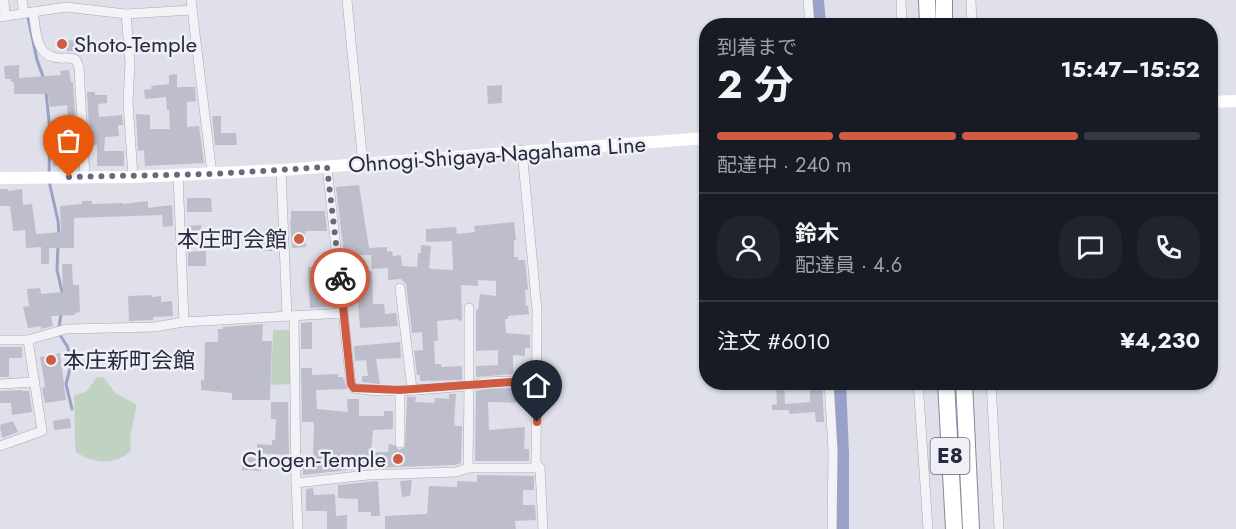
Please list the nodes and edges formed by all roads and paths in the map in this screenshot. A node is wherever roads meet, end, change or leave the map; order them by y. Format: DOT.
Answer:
graph roads {
  1 [pos="4,0"];
  2 [pos="22,0"];
  3 [pos="347,0"];
  4 [pos="808,0"];
  5 [pos="901,0"];
  6 [pos="927,0"];
  7 [pos="944,0"];
  8 [pos="971,0"];
  9 [pos="191,5"];
  10 [pos="28,13"];
  11 [pos="126,14"];
  12 [pos="2,16"];
  13 [pos="809,18"];
  14 [pos="902,18"];
  15 [pos="928,18"];
  16 [pos="945,18"];
  17 [pos="972,18"];
  18 [pos="1236,101"];
  19 [pos="1218,102"];
  20 [pos="699,138"];
  21 [pos="522,150"];
  22 [pos="363,164"];
  23 [pos="327,167"];
  24 [pos="281,170"];
  25 [pos="212,174"];
  26 [pos="178,175"];
  27 [pos="85,177"];
  28 [pos="133,177"];
  29 [pos="0,178"];
  30 [pos="400,288"];
  31 [pos="469,308"];
  32 [pos="344,313"];
  33 [pos="291,316"];
  34 [pos="184,322"];
  35 [pos="0,340"];
  36 [pos="28,340"];
  37 [pos="538,380"];
  38 [pos="35,382"];
  39 [pos="0,384"];
  40 [pos="469,386"];
  41 [pos="412,389"];
  42 [pos="400,390"];
  43 [pos="829,390"];
  44 [pos="919,390"];
  45 [pos="946,390"];
  46 [pos="964,390"];
  47 [pos="991,390"];
  48 [pos="400,443"];
  49 [pos="0,446"];
  50 [pos="468,468"];
  51 [pos="540,468"];
  52 [pos="296,483"];
  53 [pos="298,529"];
  54 [pos="543,529"];
  55 [pos="832,529"];
  56 [pos="928,529"];
  57 [pos="954,529"];
  58 [pos="971,529"];
  59 [pos="999,529"];
  1 -- 12 [label="street"];
  2 -- 10 [label="street"];
  3 -- 22 [label="street"];
  4 -- 13 [label="street"];
  5 -- 14 [label="street"];
  6 -- 15 [label="highway"];
  7 -- 16 [label="highway"];
  8 -- 17 [label="street"];
  9 -- 11 [label="street"];
  9 -- 25 [label="street"];
  10 -- 11 [label="street"];
  10 -- 12 [label="street"];
  10 -- 27 [label="street"];
  11 -- 28 [label="street"];
  18 -- 19 [label="main road"];
  20 -- 21 [label="main road, Ohnogi-Shigaya-Nagahama Line"];
  21 -- 22 [label="main road, Ohnogi-Shigaya-Nagahama Line"];
  21 -- 37 [label="street"];
  22 -- 23 [label="main road, Ohnogi-Shigaya-Nagahama Line"];
  23 -- 24 [label="main road, Ohnogi-Shigaya-Nagahama Line"];
  23 -- 32 [label="street"];
  24 -- 25 [label="main road, Ohnogi-Shigaya-Nagahama Line"];
  24 -- 33 [label="street"];
  25 -- 26 [label="main road, Ohnogi-Shigaya-Nagahama Line"];
  26 -- 28 [label="main road, Ohnogi-Shigaya-Nagahama Line"];
  26 -- 34 [label="street"];
  27 -- 28 [label="main road, Ohnogi-Shigaya-Nagahama Line"];
  27 -- 29 [label="main road, Ohnogi-Shigaya-Nagahama Line"];
  30 -- 41 [label="street"];
  31 -- 40 [label="street"];
  32 -- 33 [label="street"];
  32 -- 42 [label="street"];
  33 -- 34 [label="street"];
  33 -- 52 [label="street"];
  34 -- 36 [label="street"];
  35 -- 36 [label="street"];
  36 -- 38 [label="street"];
  37 -- 40 [label="street"];
  37 -- 51 [label="street"];
  38 -- 39 [label="street"];
  38 -- 49 [label="street"];
  40 -- 41 [label="street"];
  40 -- 50 [label="street"];
  41 -- 42 [label="street"];
  42 -- 48 [label="street"];
  43 -- 55 [label="street"];
  44 -- 56 [label="street"];
  45 -- 57 [label="highway, E8"];
  46 -- 58 [label="highway, E8"];
  47 -- 59 [label="street"];
  50 -- 51 [label="street"];
  50 -- 52 [label="street"];
  51 -- 54 [label="street"];
  52 -- 53 [label="street"];
}
